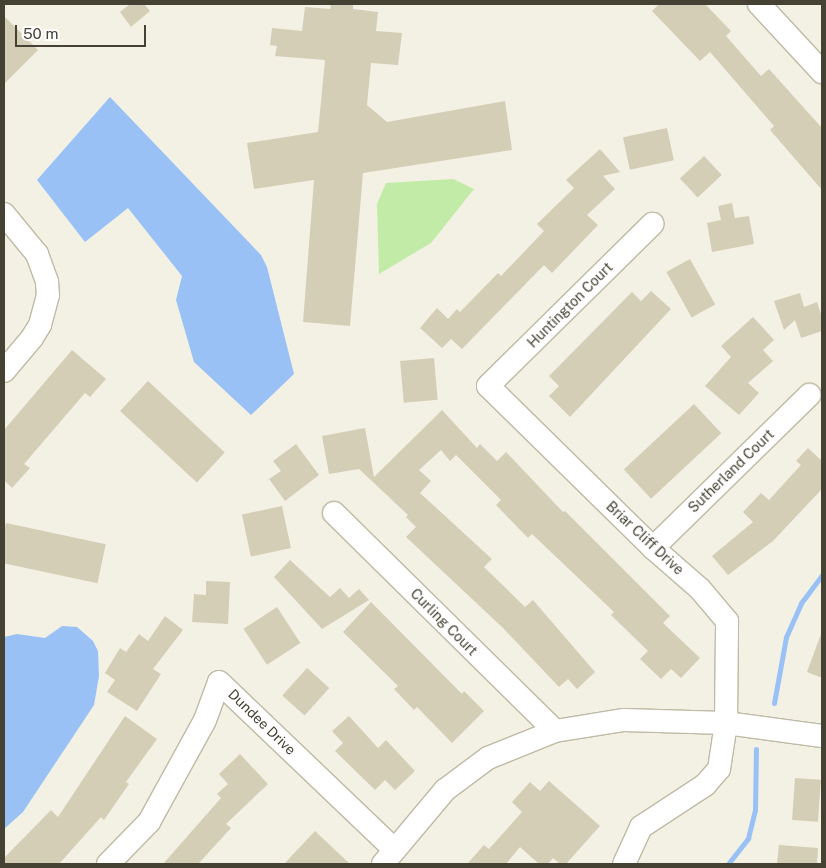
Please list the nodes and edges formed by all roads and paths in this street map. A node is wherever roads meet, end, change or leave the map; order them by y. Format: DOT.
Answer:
graph roads {
  1 [pos="759,4"];
  2 [pos="822,72"];
  3 [pos="4,214"];
  4 [pos="652,224"];
  5 [pos="4,371"];
  6 [pos="488,386"];
  7 [pos="809,395"];
  8 [pos="334,513"];
  9 [pos="653,548"];
  10 [pos="726,723"];
  11 [pos="555,731"];
  12 [pos="822,736"];
  13 [pos="389,857"];
  14 [pos="108,864"];
  15 [pos="624,864"];
  1 -- 2 [label="street"];
  3 -- 5 [label="street"];
  4 -- 6 [label="street, Huntington Court"];
  6 -- 9 [label="street, Briar Cliff Drive"];
  7 -- 9 [label="street, Sutherland Court"];
  8 -- 11 [label="street, Curling Court"];
  9 -- 10 [label="street, Briar Cliff Drive"];
  10 -- 11 [label="street"];
  10 -- 12 [label="street"];
  10 -- 15 [label="street, Briar Cliff Drive"];
  11 -- 13 [label="street"];
  13 -- 14 [label="street, Dundee Drive"];
}
